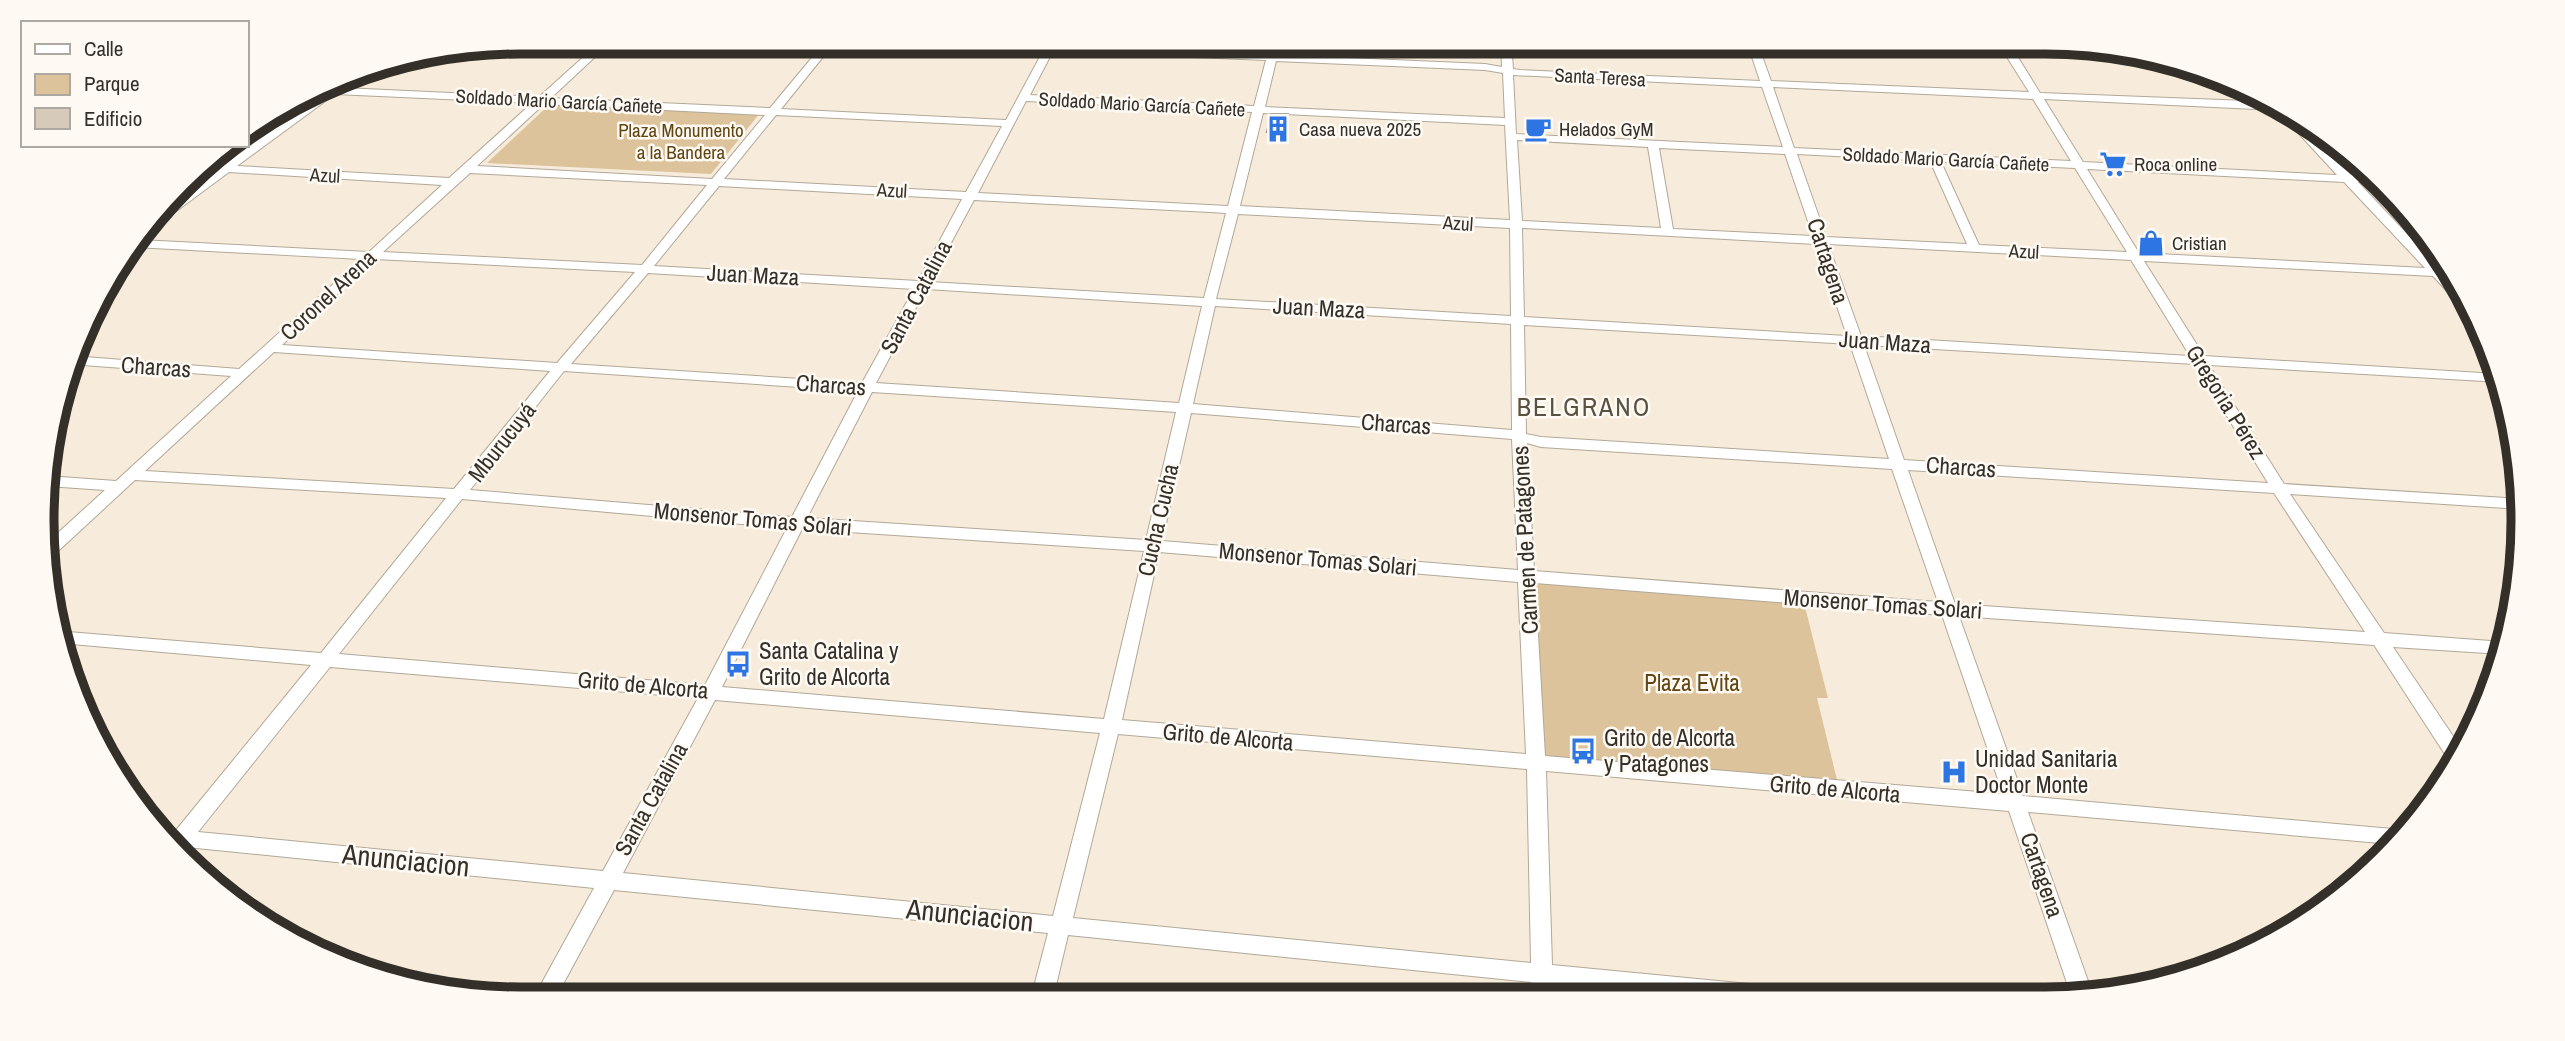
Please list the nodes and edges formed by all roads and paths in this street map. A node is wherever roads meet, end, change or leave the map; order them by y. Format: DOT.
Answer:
graph roads {
  1 [pos="593,54"];
  2 [pos="820,54"];
  3 [pos="1047,54"];
  4 [pos="1273,54"];
  5 [pos="1324,54"];
  6 [pos="1507,54"];
  7 [pos="1757,54"];
  8 [pos="2010,54"];
  9 [pos="1509,71"];
  10 [pos="1769,85"];
  11 [pos="339,91"];
  12 [pos="2036,97"];
  13 [pos="323,98"];
  14 [pos="1025,98"];
  15 [pos="542,100"];
  16 [pos="2257,105"];
  17 [pos="774,111"];
  18 [pos="1258,111"];
  19 [pos="1511,122"];
  20 [pos="1010,123"];
  21 [pos="2308,136"];
  22 [pos="1513,137"];
  23 [pos="1653,144"];
  24 [pos="1791,152"];
  25 [pos="1934,158"];
  26 [pos="2080,166"];
  27 [pos="215,168"];
  28 [pos="226,169"];
  29 [pos="465,169"];
  30 [pos="2348,179"];
  31 [pos="2362,179"];
  32 [pos="718,180"];
  33 [pos="450,182"];
  34 [pos="971,195"];
  35 [pos="180,203"];
  36 [pos="1233,208"];
  37 [pos="1516,226"];
  38 [pos="1668,233"];
  39 [pos="1821,241"];
  40 [pos="145,244"];
  41 [pos="1975,249"];
  42 [pos="372,254"];
  43 [pos="2135,256"];
  44 [pos="645,269"];
  45 [pos="2437,272"];
  46 [pos="2442,278"];
  47 [pos="923,285"];
  48 [pos="1209,302"];
  49 [pos="1516,319"];
  50 [pos="1854,340"];
  51 [pos="271,348"];
  52 [pos="83,361"];
  53 [pos="2201,362"];
  54 [pos="561,366"];
  55 [pos="242,373"];
  56 [pos="2488,377"];
  57 [pos="867,387"];
  58 [pos="1184,408"];
  59 [pos="1519,437"];
  60 [pos="1899,463"];
  61 [pos="126,480"];
  62 [pos="56,481"];
  63 [pos="2279,489"];
  64 [pos="460,494"];
  65 [pos="2510,503"];
  66 [pos="796,523"];
  67 [pos="55,545"];
  68 [pos="1152,546"];
  69 [pos="1528,576"];
  70 [pos="1949,608"];
  71 [pos="69,638"];
  72 [pos="2378,638"];
  73 [pos="2493,647"];
  74 [pos="328,658"];
  75 [pos="711,691"];
  76 [pos="1111,727"];
  77 [pos="2451,748"];
  78 [pos="1536,764"];
  79 [pos="2018,805"];
  80 [pos="2388,835"];
  81 [pos="178,836"];
  82 [pos="181,839"];
  83 [pos="607,879"];
  84 [pos="1061,924"];
  85 [pos="1541,974"];
  86 [pos="2079,986"];
  87 [pos="550,987"];
  88 [pos="1045,987"];
  89 [pos="1542,987"];
  90 [pos="1676,987"];
  1 -- 15 [label="street, Coronel Arena"];
  2 -- 17 [label="street, Mburucuyá"];
  3 -- 14 [label="street, Santa Catalina"];
  4 -- 18 [label="street, Cucha Cucha"];
  5 -- 9 [label="street, Santa Teresa"];
  6 -- 9 [label="street, Carmen de Patagones"];
  7 -- 10 [label="street, Cartagena"];
  8 -- 12 [label="street, Gregoria Pérez"];
  9 -- 10 [label="street, Santa Teresa"];
  9 -- 19 [label="street, Carmen de Patagones"];
  10 -- 12 [label="street, Santa Teresa"];
  10 -- 24 [label="street, Cartagena"];
  11 -- 15 [label="street, Soldado Mario García Cañete"];
  12 -- 16 [label="street, Santa Teresa"];
  12 -- 26 [label="street, Gregoria Pérez"];
  13 -- 28 [label="street"];
  14 -- 18 [label="street, Soldado Mario García Cañete"];
  14 -- 20 [label="street, Santa Catalina"];
  15 -- 17 [label="street, Soldado Mario García Cañete"];
  15 -- 29 [label="street, Coronel Arena"];
  17 -- 20 [label="street, Soldado Mario García Cañete"];
  17 -- 32 [label="street, Mburucuyá"];
  18 -- 19 [label="street, Soldado Mario García Cañete"];
  18 -- 36 [label="street, Cucha Cucha"];
  19 -- 22 [label="street, Carmen de Patagones"];
  20 -- 34 [label="street, Santa Catalina"];
  21 -- 30 [label="street"];
  22 -- 23 [label="street, Soldado Mario García Cañete"];
  22 -- 37 [label="street, Carmen de Patagones"];
  23 -- 24 [label="street, Soldado Mario García Cañete"];
  23 -- 38 [label="street"];
  24 -- 25 [label="street, Soldado Mario García Cañete"];
  24 -- 39 [label="street, Cartagena"];
  25 -- 26 [label="street, Soldado Mario García Cañete"];
  25 -- 41 [label="street"];
  26 -- 30 [label="street, Soldado Mario García Cañete"];
  26 -- 43 [label="street, Gregoria Pérez"];
  27 -- 28 [label="street, Azul"];
  28 -- 33 [label="street, Azul"];
  28 -- 35 [label="street"];
  29 -- 32 [label="street, Azul"];
  29 -- 33 [label="street, Coronel Arena"];
  30 -- 31 [label="street, Soldado Mario García Cañete"];
  30 -- 45 [label="street"];
  32 -- 34 [label="street, Azul"];
  32 -- 44 [label="street, Mburucuyá"];
  33 -- 42 [label="street, Coronel Arena"];
  34 -- 36 [label="street, Azul"];
  34 -- 47 [label="street, Santa Catalina"];
  36 -- 37 [label="street, Azul"];
  36 -- 48 [label="street, Cucha Cucha"];
  37 -- 38 [label="street, Azul"];
  37 -- 49 [label="street, Carmen de Patagones"];
  38 -- 39 [label="street, Azul"];
  39 -- 41 [label="street, Azul"];
  39 -- 50 [label="street, Cartagena"];
  40 -- 42 [label="street, Juan Maza"];
  41 -- 43 [label="street, Azul"];
  42 -- 44 [label="street, Juan Maza"];
  42 -- 51 [label="street, Coronel Arena"];
  43 -- 45 [label="street, Azul"];
  43 -- 53 [label="street, Gregoria Pérez"];
  44 -- 47 [label="street, Juan Maza"];
  44 -- 54 [label="street, Mburucuyá"];
  45 -- 46 [label="street"];
  47 -- 48 [label="street, Juan Maza"];
  47 -- 57 [label="street, Santa Catalina"];
  48 -- 49 [label="street, Juan Maza"];
  48 -- 58 [label="street, Cucha Cucha"];
  49 -- 50 [label="street, Juan Maza"];
  49 -- 59 [label="street, Carmen de Patagones"];
  50 -- 53 [label="street, Juan Maza"];
  50 -- 60 [label="street, Cartagena"];
  51 -- 54 [label="street, Charcas"];
  51 -- 55 [label="street, Coronel Arena"];
  52 -- 55 [label="street, Charcas"];
  53 -- 56 [label="street, Juan Maza"];
  53 -- 63 [label="street, Gregoria Pérez"];
  54 -- 57 [label="street, Charcas"];
  54 -- 64 [label="street, Mburucuyá"];
  55 -- 61 [label="street, Coronel Arena"];
  57 -- 58 [label="street, Charcas"];
  57 -- 66 [label="street, Santa Catalina"];
  58 -- 59 [label="street, Charcas"];
  58 -- 68 [label="street, Cucha Cucha"];
  59 -- 60 [label="street, Charcas"];
  59 -- 69 [label="street, Carmen de Patagones"];
  60 -- 63 [label="street, Charcas"];
  60 -- 70 [label="street, Cartagena"];
  61 -- 62 [label="street, Monsenor Tomas Solari"];
  61 -- 64 [label="street, Monsenor Tomas Solari"];
  61 -- 67 [label="street, Coronel Arena"];
  63 -- 65 [label="street, Charcas"];
  63 -- 72 [label="street, Gregoria Pérez"];
  64 -- 66 [label="street, Monsenor Tomas Solari"];
  64 -- 74 [label="street, Mburucuyá"];
  66 -- 68 [label="street, Monsenor Tomas Solari"];
  66 -- 75 [label="street, Santa Catalina"];
  68 -- 69 [label="street, Monsenor Tomas Solari"];
  68 -- 76 [label="street, Cucha Cucha"];
  69 -- 70 [label="street, Monsenor Tomas Solari"];
  69 -- 78 [label="street, Carmen de Patagones"];
  70 -- 72 [label="street, Monsenor Tomas Solari"];
  70 -- 79 [label="street, Cartagena"];
  71 -- 74 [label="street, Grito de Alcorta"];
  72 -- 73 [label="street, Monsenor Tomas Solari"];
  72 -- 77 [label="street, Gregoria Pérez"];
  74 -- 75 [label="street, Grito de Alcorta"];
  74 -- 81 [label="street, Mburucuyá"];
  75 -- 76 [label="street, Grito de Alcorta"];
  75 -- 83 [label="street, Santa Catalina"];
  76 -- 78 [label="street, Grito de Alcorta"];
  76 -- 84 [label="street, Cucha Cucha"];
  78 -- 79 [label="street, Grito de Alcorta"];
  78 -- 85 [label="street, Carmen de Patagones"];
  79 -- 80 [label="street, Grito de Alcorta"];
  79 -- 86 [label="street, Cartagena"];
  82 -- 83 [label="street, Anunciacion"];
  83 -- 84 [label="street, Anunciacion"];
  83 -- 87 [label="street, Santa Catalina"];
  84 -- 85 [label="street, Anunciacion"];
  84 -- 88 [label="street, Cucha Cucha"];
  85 -- 89 [label="street, Carmen de Patagones"];
  85 -- 90 [label="street, Anunciacion"];
}
